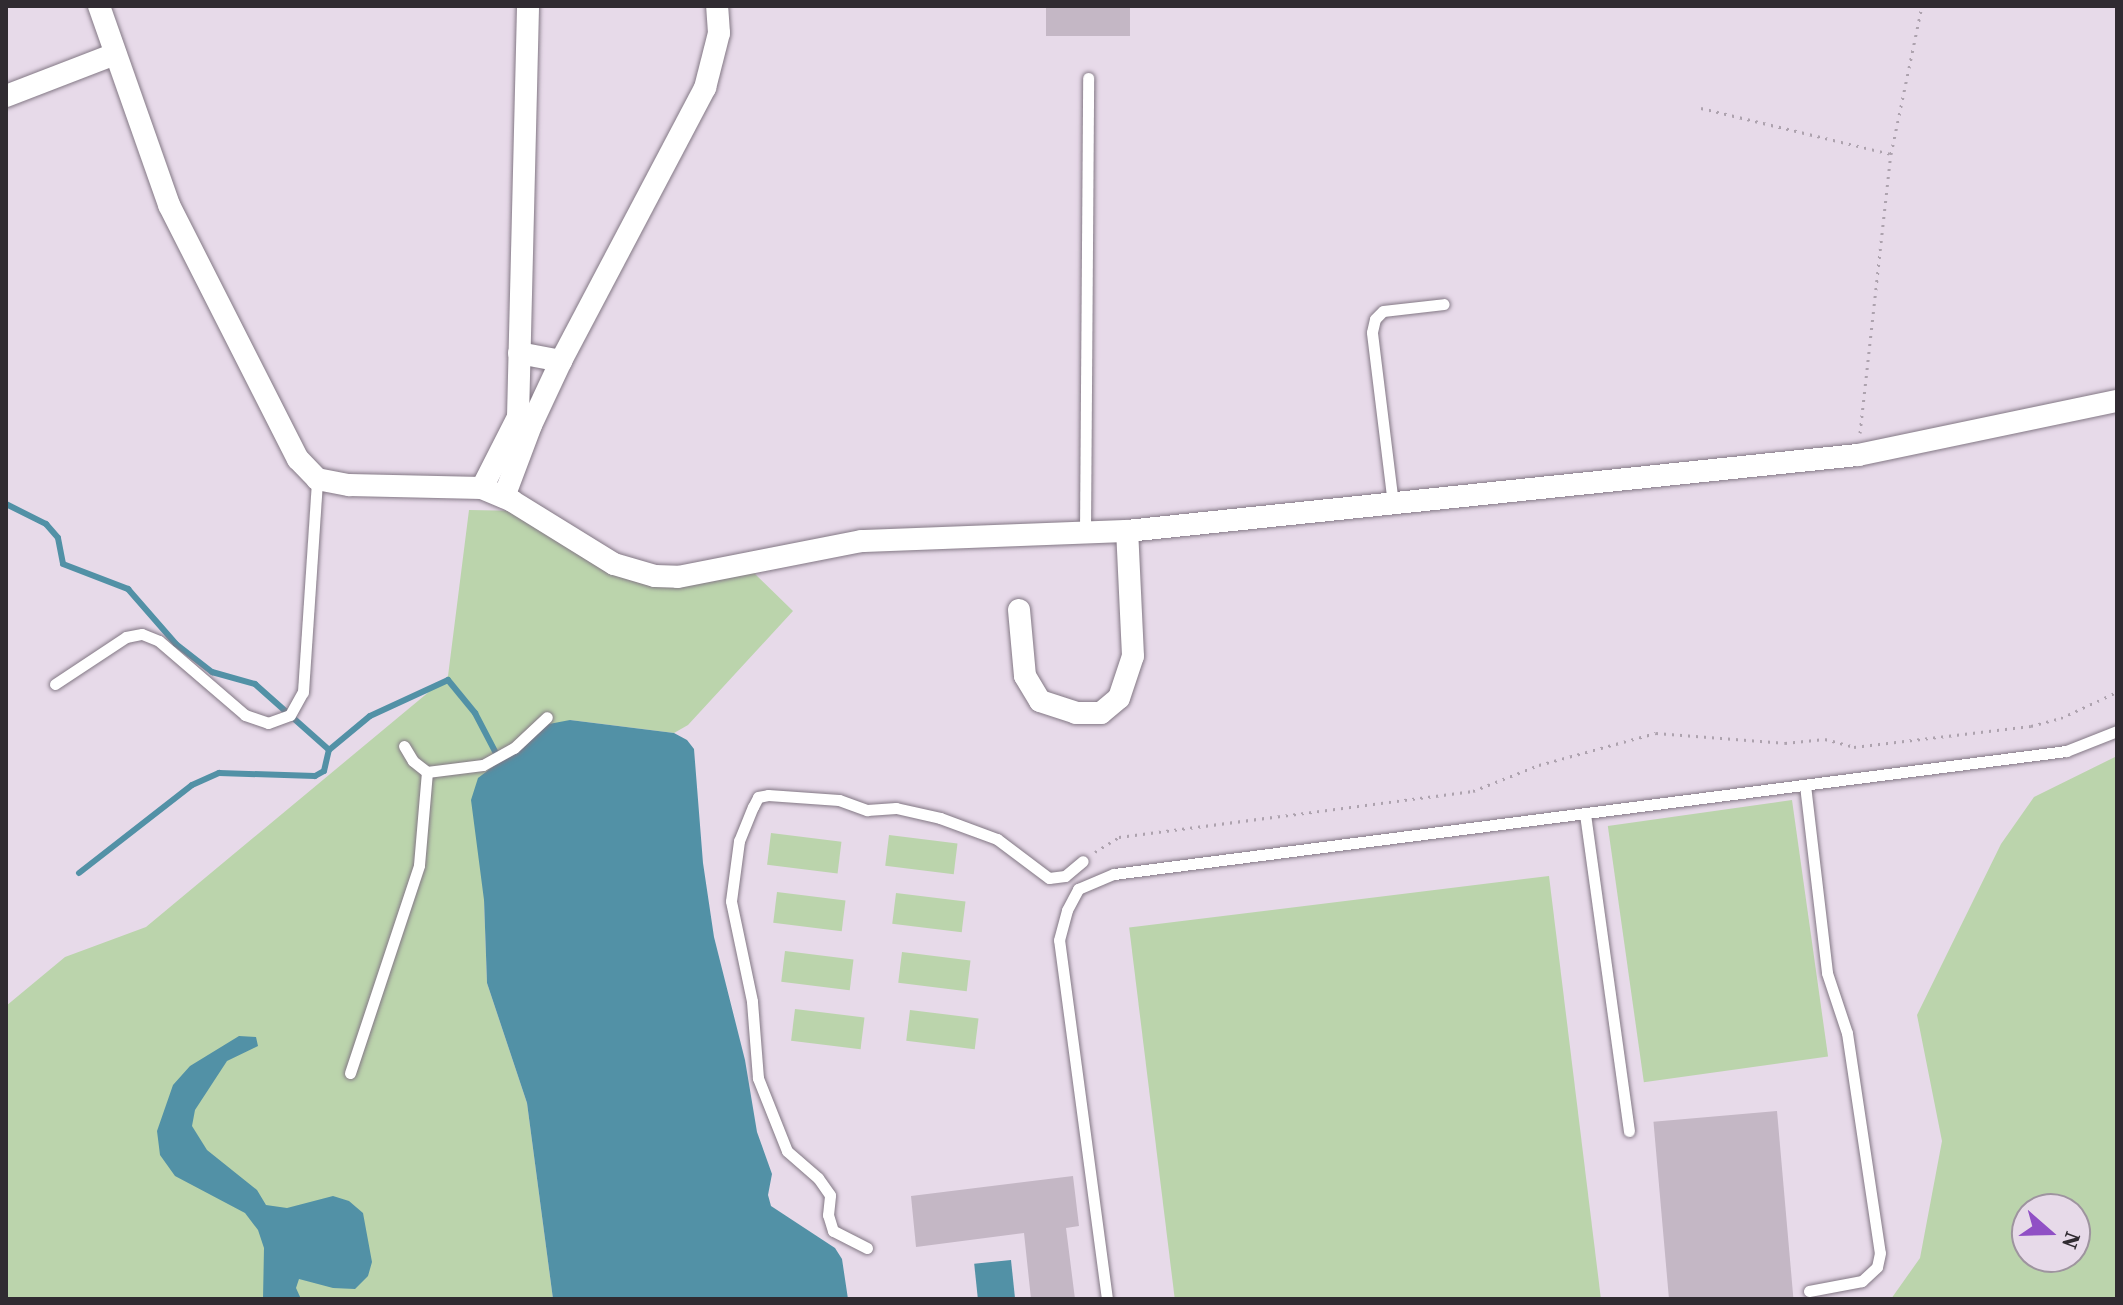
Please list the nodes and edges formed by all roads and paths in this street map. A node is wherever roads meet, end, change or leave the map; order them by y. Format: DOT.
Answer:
graph roads {
  1 [pos="99,6"];
  2 [pos="528,6"];
  3 [pos="717,6"];
  4 [pos="1922,6"];
  5 [pos="115,54"];
  6 [pos="1088,78"];
  7 [pos="6,96"];
  8 [pos="1701,108"];
  9 [pos="1891,154"];
  10 [pos="1444,304"];
  11 [pos="519,353"];
  12 [pos="561,361"];
  13 [pos="2117,401"];
  14 [pos="524,421"];
  15 [pos="1858,455"];
  16 [pos="317,479"];
  17 [pos="482,488"];
  18 [pos="504,497"];
  19 [pos="1393,505"];
  20 [pos="1127,531"];
  21 [pos="1085,533"];
  22 [pos="1019,610"];
  23 [pos="55,684"];
  24 [pos="2117,692"];
  25 [pos="547,717"];
  26 [pos="2117,731"];
  27 [pos="404,746"];
  28 [pos="427,772"];
  29 [pos="1805,785"];
  30 [pos="1585,814"];
  31 [pos="1083,861"];
  32 [pos="350,1073"];
  33 [pos="1629,1131"];
  34 [pos="867,1248"];
  35 [pos="1809,1291"];
  36 [pos="1107,1299"];
  1 -- 5 [label="street"];
  2 -- 11 [label="street"];
  3 -- 12 [label="street"];
  4 -- 9 [label="path"];
  5 -- 7 [label="street"];
  5 -- 16 [label="street"];
  6 -- 21 [label="lane"];
  8 -- 9 [label="path"];
  9 -- 15 [label="path"];
  10 -- 19 [label="lane"];
  11 -- 12 [label="street"];
  11 -- 14 [label="street"];
  12 -- 14 [label="street"];
  13 -- 15 [label="street"];
  14 -- 17 [label="street"];
  14 -- 18 [label="street"];
  15 -- 19 [label="street"];
  16 -- 17 [label="street"];
  16 -- 23 [label="lane"];
  17 -- 18 [label="street"];
  18 -- 21 [label="street"];
  19 -- 20 [label="street"];
  20 -- 21 [label="street"];
  20 -- 22 [label="street"];
  24 -- 31 [label="path"];
  25 -- 28 [label="lane"];
  26 -- 29 [label="lane"];
  27 -- 28 [label="lane"];
  28 -- 32 [label="lane"];
  29 -- 30 [label="lane"];
  29 -- 35 [label="lane"];
  30 -- 33 [label="lane"];
  30 -- 36 [label="lane"];
  31 -- 34 [label="lane"];
}
